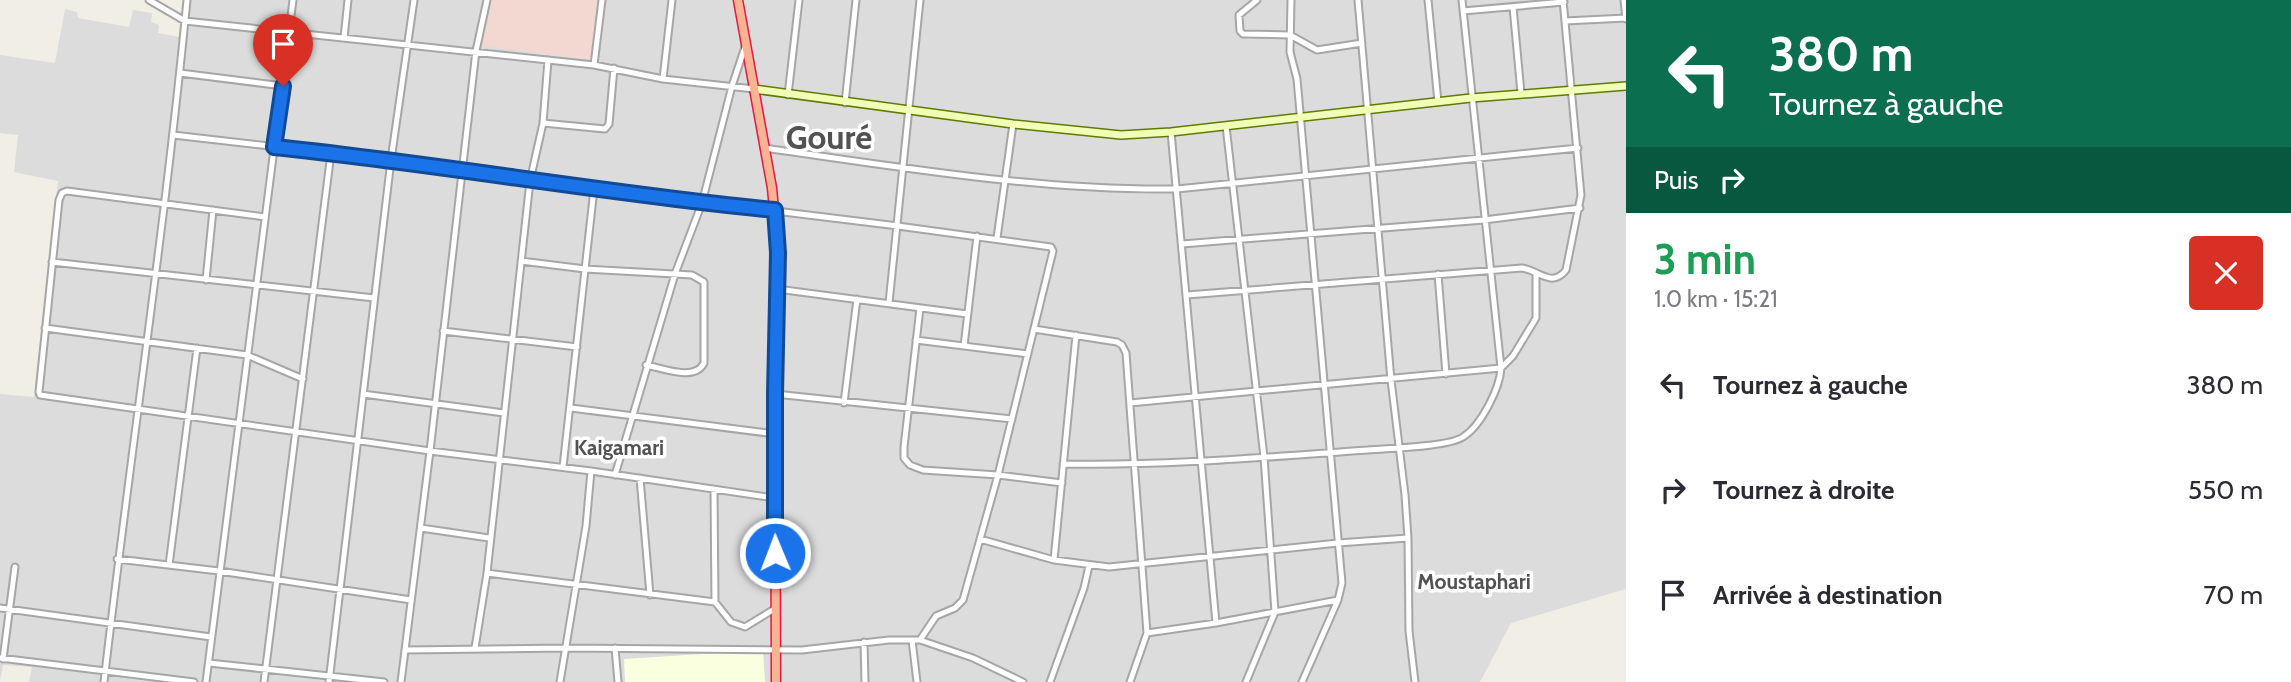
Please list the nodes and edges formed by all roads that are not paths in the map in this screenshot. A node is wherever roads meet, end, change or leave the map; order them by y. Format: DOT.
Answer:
graph roads {
  1 [pos="149,0"];
  2 [pos="187,0"];
  3 [pos="293,0"];
  4 [pos="348,0"];
  5 [pos="414,0"];
  6 [pos="487,0"];
  7 [pos="603,0"];
  8 [pos="672,0"];
  9 [pos="738,0"];
  10 [pos="799,0"];
  11 [pos="856,0"];
  12 [pos="920,0"];
  13 [pos="1257,0"];
  14 [pos="1291,0"];
  15 [pos="1358,0"];
  16 [pos="1428,0"];
  17 [pos="1462,0"];
  18 [pos="1625,0"];
  19 [pos="1563,1"];
  20 [pos="1513,7"];
  21 [pos="1463,11"];
  22 [pos="1626,18"];
  23 [pos="185,21"];
  24 [pos="1565,21"];
  25 [pos="290,32"];
  26 [pos="1290,35"];
  27 [pos="344,38"];
  28 [pos="1362,43"];
  29 [pos="746,44"];
  30 [pos="408,46"];
  31 [pos="476,51"];
  32 [pos="548,60"];
  33 [pos="594,65"];
  34 [pos="614,68"];
  35 [pos="180,73"];
  36 [pos="663,79"];
  37 [pos="283,86"];
  38 [pos="732,86"];
  39 [pos="1626,86"];
  40 [pos="754,89"];
  41 [pos="1572,90"];
  42 [pos="1521,93"];
  43 [pos="788,94"];
  44 [pos="1471,98"];
  45 [pos="1438,102"];
  46 [pos="845,103"];
  47 [pos="1369,109"];
  48 [pos="909,110"];
  49 [pos="1299,117"];
  50 [pos="542,123"];
  51 [pos="1013,124"];
  52 [pos="1226,126"];
  53 [pos="1171,132"];
  54 [pos="173,135"];
  55 [pos="274,147"];
  56 [pos="764,148"];
  57 [pos="1578,148"];
  58 [pos="331,153"];
  59 [pos="816,155"];
  60 [pos="1478,158"];
  61 [pos="391,160"];
  62 [pos="815,163"];
  63 [pos="905,167"];
  64 [pos="1373,169"];
  65 [pos="463,171"];
  66 [pos="1306,176"];
  67 [pos="1004,179"];
  68 [pos="530,181"];
  69 [pos="1233,184"];
  70 [pos="594,189"];
  71 [pos="1177,189"];
  72 [pos="164,203"];
  73 [pos="702,203"];
  74 [pos="1580,208"];
  75 [pos="214,210"];
  76 [pos="775,210"];
  77 [pos="265,217"];
  78 [pos="1484,220"];
  79 [pos="898,226"];
  80 [pos="1378,229"];
  81 [pos="1311,234"];
  82 [pos="977,236"];
  83 [pos="997,238"];
  84 [pos="1240,239"];
  85 [pos="1182,244"];
  86 [pos="521,261"];
  87 [pos="52,262"];
  88 [pos="585,269"];
  89 [pos="1489,270"];
  90 [pos="1536,273"];
  91 [pos="675,274"];
  92 [pos="1438,274"];
  93 [pos="155,275"];
  94 [pos="1382,279"];
  95 [pos="206,280"];
  96 [pos="1316,283"];
  97 [pos="256,285"];
  98 [pos="777,289"];
  99 [pos="1246,290"];
  100 [pos="314,291"];
  101 [pos="1187,295"];
  102 [pos="374,298"];
  103 [pos="857,299"];
  104 [pos="889,303"];
  105 [pos="920,308"];
  106 [pos="967,314"];
  107 [pos="45,328"];
  108 [pos="1034,329"];
  109 [pos="443,331"];
  110 [pos="1076,335"];
  111 [pos="147,340"];
  112 [pos="512,340"];
  113 [pos="916,340"];
  114 [pos="964,346"];
  115 [pos="577,347"];
  116 [pos="197,348"];
  117 [pos="1028,354"];
  118 [pos="247,355"];
  119 [pos="646,365"];
  120 [pos="1501,369"];
  121 [pos="1446,374"];
  122 [pos="303,379"];
  123 [pos="1391,380"];
  124 [pos="1325,386"];
  125 [pos="1256,392"];
  126 [pos="363,394"];
  127 [pos="775,394"];
  128 [pos="1197,397"];
  129 [pos="844,403"];
  130 [pos="1130,403"];
  131 [pos="435,404"];
  132 [pos="571,408"];
  133 [pos="137,409"];
  134 [pos="908,410"];
  135 [pos="503,413"];
  136 [pos="187,416"];
  137 [pos="631,416"];
  138 [pos="1012,419"];
  139 [pos="239,424"];
  140 [pos="296,432"];
  141 [pos="775,433"];
  142 [pos="357,441"];
  143 [pos="1399,448"];
  144 [pos="430,452"];
  145 [pos="1331,453"];
  146 [pos="1264,457"];
  147 [pos="498,459"];
  148 [pos="1203,461"];
  149 [pos="1063,464"];
  150 [pos="1134,465"];
  151 [pos="563,467"];
  152 [pos="592,471"];
  153 [pos="615,475"];
  154 [pos="999,475"];
  155 [pos="640,478"];
  156 [pos="1062,483"];
  157 [pos="714,490"];
  158 [pos="774,498"];
  159 [pos="421,528"];
  160 [pos="489,538"];
  161 [pos="1408,538"];
  162 [pos="981,539"];
  163 [pos="1338,543"];
  164 [pos="1271,550"];
  165 [pos="1211,556"];
  166 [pos="117,559"];
  167 [pos="1054,560"];
  168 [pos="1142,564"];
  169 [pos="169,565"];
  170 [pos="1089,566"];
  171 [pos="15,567"];
  172 [pos="219,571"];
  173 [pos="487,573"];
  174 [pos="277,580"];
  175 [pos="576,584"];
  176 [pos="340,590"];
  177 [pos="650,596"];
  178 [pos="411,600"];
  179 [pos="1338,600"];
  180 [pos="715,602"];
  181 [pos="0,608"];
  182 [pos="776,608"];
  183 [pos="10,610"];
  184 [pos="1275,612"];
  185 [pos="1216,623"];
  186 [pos="110,625"];
  187 [pos="1147,633"];
  188 [pos="211,637"];
  189 [pos="912,640"];
  190 [pos="920,640"];
  191 [pos="864,642"];
  192 [pos="475,648"];
  193 [pos="565,648"];
  194 [pos="615,648"];
  195 [pos="776,648"];
  196 [pos="405,650"];
  197 [pos="1,658"];
  198 [pos="209,663"];
  199 [pos="266,669"];
  200 [pos="105,671"];
  201 [pos="330,679"];
  202 [pos="104,682"];
  203 [pos="194,682"];
  204 [pos="206,682"];
  205 [pos="264,682"];
  206 [pos="383,682"];
  207 [pos="401,682"];
  208 [pos="560,682"];
  209 [pos="618,682"];
  210 [pos="776,682"];
  211 [pos="865,682"];
  212 [pos="918,682"];
  213 [pos="1023,682"];
  214 [pos="1050,682"];
  215 [pos="1130,682"];
  216 [pos="1246,682"];
  217 [pos="1302,682"];
  218 [pos="1415,682"];
  1 -- 23 [label="street"];
  2 -- 23 [label="street"];
  3 -- 25 [label="street"];
  4 -- 27 [label="street"];
  5 -- 30 [label="street"];
  6 -- 31 [label="street"];
  7 -- 33 [label="street"];
  8 -- 36 [label="street"];
  9 -- 29 [label="highway"];
  10 -- 43 [label="street"];
  11 -- 46 [label="street"];
  12 -- 48 [label="street"];
  13 -- 26 [label="street"];
  14 -- 26 [label="street"];
  15 -- 28 [label="street"];
  16 -- 45 [label="street"];
  17 -- 21 [label="street"];
  18 -- 22 [label="street"];
  19 -- 20 [label="street"];
  19 -- 24 [label="street"];
  20 -- 21 [label="street"];
  20 -- 42 [label="street"];
  21 -- 44 [label="street"];
  22 -- 24 [label="street"];
  23 -- 25 [label="street"];
  23 -- 35 [label="street"];
  24 -- 41 [label="street"];
  25 -- 27 [label="street"];
  25 -- 37 [label="street"];
  26 -- 28 [label="street"];
  26 -- 49 [label="street"];
  27 -- 30 [label="street"];
  28 -- 47 [label="street"];
  29 -- 38 [label="street"];
  29 -- 40 [label="highway"];
  30 -- 31 [label="street"];
  30 -- 61 [label="street"];
  31 -- 32 [label="street"];
  31 -- 65 [label="street"];
  32 -- 33 [label="street"];
  32 -- 50 [label="street"];
  33 -- 34 [label="street"];
  34 -- 36 [label="street"];
  34 -- 50 [label="street"];
  35 -- 37 [label="street"];
  35 -- 54 [label="street"];
  36 -- 38 [label="street"];
  37 -- 55 [label="street"];
  38 -- 40 [label="street"];
  38 -- 73 [label="street"];
  39 -- 41 [label="main road"];
  40 -- 43 [label="main road"];
  40 -- 56 [label="highway"];
  41 -- 42 [label="main road"];
  41 -- 57 [label="street"];
  42 -- 44 [label="main road"];
  43 -- 46 [label="main road"];
  44 -- 45 [label="main road"];
  44 -- 60 [label="street"];
  45 -- 47 [label="main road"];
  46 -- 48 [label="main road"];
  47 -- 49 [label="main road"];
  47 -- 64 [label="street"];
  48 -- 51 [label="main road"];
  48 -- 63 [label="street"];
  49 -- 52 [label="main road"];
  49 -- 66 [label="street"];
  50 -- 68 [label="street"];
  51 -- 53 [label="main road"];
  51 -- 67 [label="street"];
  52 -- 53 [label="main road"];
  52 -- 69 [label="street"];
  53 -- 71 [label="street"];
  54 -- 55 [label="street"];
  54 -- 72 [label="street"];
  55 -- 58 [label="street"];
  55 -- 77 [label="street"];
  56 -- 59 [label="street"];
  56 -- 76 [label="highway"];
  57 -- 60 [label="street"];
  57 -- 74 [label="street"];
  58 -- 61 [label="street"];
  58 -- 100 [label="street"];
  59 -- 62 [label="street"];
  59 -- 63 [label="street"];
  60 -- 64 [label="street"];
  60 -- 78 [label="street"];
  61 -- 65 [label="street"];
  61 -- 102 [label="street"];
  63 -- 67 [label="street"];
  63 -- 79 [label="street"];
  64 -- 66 [label="street"];
  64 -- 80 [label="street"];
  65 -- 68 [label="street"];
  65 -- 109 [label="street"];
  66 -- 69 [label="street"];
  66 -- 81 [label="street"];
  67 -- 71 [label="street"];
  67 -- 83 [label="street"];
  68 -- 70 [label="street"];
  68 -- 86 [label="street"];
  69 -- 71 [label="street"];
  69 -- 84 [label="street"];
  70 -- 73 [label="street"];
  70 -- 88 [label="street"];
  71 -- 85 [label="street"];
  72 -- 75 [label="street"];
  72 -- 87 [label="street"];
  72 -- 93 [label="street"];
  73 -- 76 [label="street"];
  73 -- 91 [label="street"];
  74 -- 78 [label="street"];
  74 -- 90 [label="street"];
  75 -- 77 [label="street"];
  75 -- 95 [label="street"];
  76 -- 79 [label="street"];
  76 -- 98 [label="highway"];
  77 -- 97 [label="street"];
  78 -- 80 [label="street"];
  78 -- 89 [label="street"];
  79 -- 82 [label="street"];
  79 -- 104 [label="street"];
  80 -- 81 [label="street"];
  80 -- 94 [label="street"];
  81 -- 84 [label="street"];
  81 -- 96 [label="street"];
  82 -- 83 [label="street"];
  82 -- 106 [label="street"];
  83 -- 108 [label="street"];
  84 -- 85 [label="street"];
  84 -- 99 [label="street"];
  85 -- 101 [label="street"];
  86 -- 88 [label="street"];
  86 -- 112 [label="street"];
  87 -- 93 [label="street"];
  87 -- 107 [label="street"];
  88 -- 91 [label="street"];
  88 -- 115 [label="street"];
  89 -- 90 [label="street"];
  89 -- 92 [label="street"];
  89 -- 120 [label="street"];
  90 -- 120 [label="street"];
  91 -- 119 [label="street"];
  91 -- 119 [label="street"];
  92 -- 94 [label="street"];
  92 -- 121 [label="street"];
  93 -- 95 [label="street"];
  93 -- 111 [label="street"];
  94 -- 96 [label="street"];
  94 -- 123 [label="street"];
  95 -- 97 [label="street"];
  96 -- 99 [label="street"];
  96 -- 124 [label="street"];
  97 -- 100 [label="street"];
  97 -- 118 [label="street"];
  98 -- 103 [label="street"];
  98 -- 127 [label="highway"];
  99 -- 101 [label="street"];
  99 -- 125 [label="street"];
  100 -- 102 [label="street"];
  100 -- 122 [label="street"];
  101 -- 128 [label="street"];
  102 -- 126 [label="street"];
  103 -- 104 [label="street"];
  103 -- 129 [label="street"];
  104 -- 105 [label="street"];
  105 -- 106 [label="street"];
  105 -- 113 [label="street"];
  106 -- 114 [label="street"];
  107 -- 111 [label="street"];
  107 -- 133 [label="street"];
  108 -- 110 [label="street"];
  108 -- 117 [label="street"];
  109 -- 112 [label="street"];
  109 -- 131 [label="street"];
  110 -- 130 [label="street"];
  110 -- 149 [label="street"];
  111 -- 116 [label="street"];
  111 -- 133 [label="street"];
  112 -- 115 [label="street"];
  112 -- 135 [label="street"];
  113 -- 114 [label="street"];
  113 -- 134 [label="street"];
  114 -- 117 [label="street"];
  115 -- 132 [label="street"];
  116 -- 118 [label="street"];
  116 -- 136 [label="street"];
  117 -- 138 [label="street"];
  118 -- 122 [label="street"];
  118 -- 139 [label="street"];
  119 -- 137 [label="street"];
  120 -- 121 [label="street"];
  120 -- 143 [label="street"];
  121 -- 123 [label="street"];
  122 -- 140 [label="street"];
  123 -- 124 [label="street"];
  123 -- 143 [label="street"];
  124 -- 125 [label="street"];
  124 -- 145 [label="street"];
  125 -- 128 [label="street"];
  125 -- 146 [label="street"];
  126 -- 131 [label="street"];
  126 -- 142 [label="street"];
  127 -- 129 [label="street"];
  127 -- 141 [label="highway"];
  128 -- 130 [label="street"];
  128 -- 148 [label="street"];
  129 -- 134 [label="street"];
  130 -- 150 [label="street"];
  131 -- 135 [label="street"];
  131 -- 144 [label="street"];
  132 -- 137 [label="street"];
  132 -- 151 [label="street"];
  133 -- 136 [label="street"];
  133 -- 166 [label="street"];
  134 -- 138 [label="street"];
  134 -- 154 [label="street"];
  135 -- 147 [label="street"];
  136 -- 139 [label="street"];
  136 -- 169 [label="street"];
  137 -- 141 [label="street"];
  137 -- 153 [label="street"];
  138 -- 154 [label="street"];
  139 -- 140 [label="street"];
  139 -- 172 [label="street"];
  140 -- 142 [label="street"];
  140 -- 174 [label="street"];
  141 -- 158 [label="highway"];
  142 -- 144 [label="street"];
  142 -- 176 [label="street"];
  143 -- 145 [label="street"];
  143 -- 161 [label="street"];
  144 -- 147 [label="street"];
  144 -- 159 [label="street"];
  145 -- 146 [label="street"];
  145 -- 163 [label="street"];
  146 -- 148 [label="street"];
  146 -- 164 [label="street"];
  147 -- 151 [label="street"];
  147 -- 160 [label="street"];
  148 -- 150 [label="street"];
  148 -- 165 [label="street"];
  149 -- 150 [label="street"];
  149 -- 156 [label="street"];
  150 -- 168 [label="street"];
  151 -- 152 [label="street"];
  152 -- 153 [label="street"];
  152 -- 175 [label="street"];
  153 -- 155 [label="street"];
  154 -- 156 [label="street"];
  154 -- 162 [label="street"];
  155 -- 157 [label="street"];
  155 -- 177 [label="street"];
  156 -- 167 [label="street"];
  157 -- 158 [label="street"];
  157 -- 180 [label="street"];
  158 -- 182 [label="highway"];
  159 -- 160 [label="street"];
  159 -- 178 [label="street"];
  160 -- 173 [label="street"];
  161 -- 163 [label="street"];
  161 -- 218 [label="street"];
  162 -- 167 [label="street"];
  162 -- 190 [label="street"];
  163 -- 164 [label="street"];
  163 -- 179 [label="street"];
  164 -- 165 [label="street"];
  164 -- 184 [label="street"];
  165 -- 168 [label="street"];
  165 -- 185 [label="street"];
  166 -- 169 [label="street"];
  166 -- 186 [label="street"];
  167 -- 170 [label="street"];
  168 -- 170 [label="street"];
  168 -- 187 [label="street"];
  169 -- 172 [label="street"];
  170 -- 214 [label="street"];
  171 -- 183 [label="street"];
  172 -- 174 [label="street"];
  172 -- 188 [label="street"];
  173 -- 175 [label="street"];
  173 -- 192 [label="street"];
  174 -- 176 [label="street"];
  174 -- 199 [label="street"];
  175 -- 177 [label="street"];
  175 -- 193 [label="street"];
  176 -- 178 [label="street"];
  176 -- 201 [label="street"];
  177 -- 180 [label="street"];
  178 -- 196 [label="street"];
  179 -- 184 [label="street"];
  179 -- 217 [label="street"];
  180 -- 182 [label="street"];
  181 -- 183 [label="street"];
  182 -- 195 [label="highway"];
  183 -- 186 [label="street"];
  183 -- 197 [label="street"];
  184 -- 185 [label="street"];
  184 -- 216 [label="street"];
  185 -- 187 [label="street"];
  186 -- 188 [label="street"];
  186 -- 200 [label="street"];
  187 -- 215 [label="street"];
  188 -- 198 [label="street"];
  189 -- 190 [label="street"];
  189 -- 191 [label="street"];
  189 -- 212 [label="street"];
  190 -- 213 [label="street"];
  191 -- 195 [label="street"];
  191 -- 211 [label="street"];
  192 -- 193 [label="street"];
  192 -- 196 [label="street"];
  193 -- 194 [label="street"];
  193 -- 208 [label="street"];
  194 -- 195 [label="street"];
  194 -- 209 [label="street"];
  195 -- 210 [label="highway"];
  196 -- 207 [label="street"];
  197 -- 200 [label="street"];
  198 -- 199 [label="street"];
  198 -- 204 [label="street"];
  199 -- 201 [label="street"];
  199 -- 205 [label="street"];
  200 -- 202 [label="street"];
  200 -- 203 [label="street"];
  201 -- 206 [label="street"];
}
